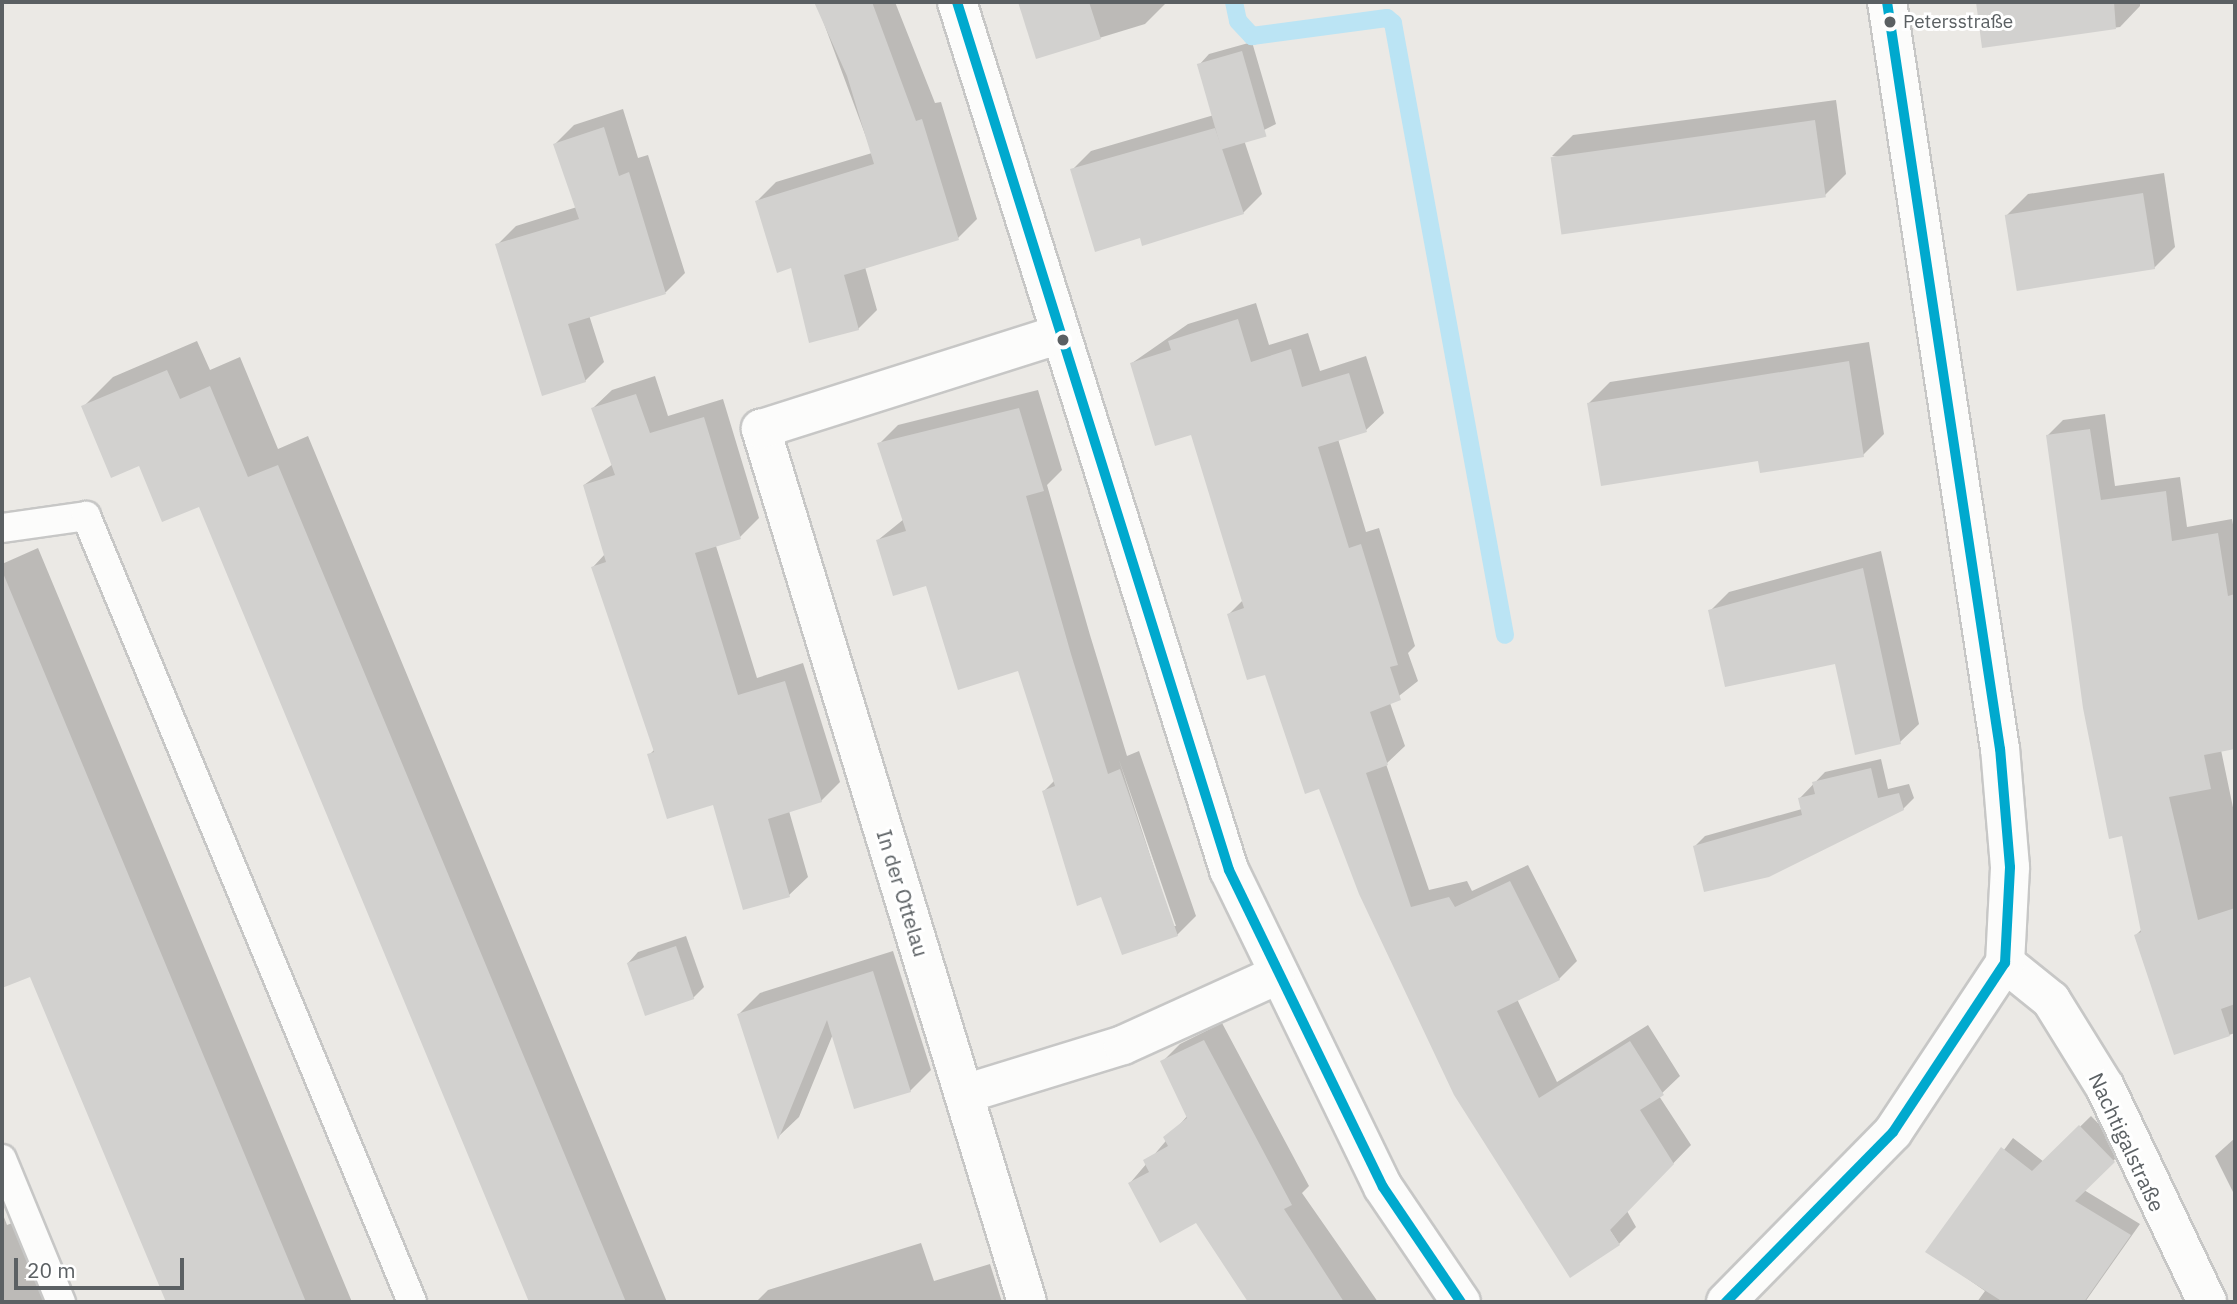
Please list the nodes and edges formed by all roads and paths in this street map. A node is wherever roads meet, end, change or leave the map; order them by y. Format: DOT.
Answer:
graph roads {
  1 [pos="957,2"];
  2 [pos="1887,2"];
  3 [pos="1058,335"];
  4 [pos="2,528"];
  5 [pos="2005,963"];
  6 [pos="1275,976"];
  7 [pos="964,1094"];
  8 [pos="2,1159"];
  9 [pos="61,1302"];
  10 [pos="412,1302"];
  11 [pos="1027,1302"];
  12 [pos="1461,1302"];
  13 [pos="1726,1302"];
  14 [pos="2207,1302"];
  1 -- 3 [label="street"];
  2 -- 5 [label="street"];
  3 -- 6 [label="street"];
  3 -- 7 [label="street, In der Ottelau"];
  4 -- 10 [label="lane"];
  5 -- 13 [label="street"];
  5 -- 14 [label="street, Nachtigalstraße"];
  6 -- 7 [label="street"];
  6 -- 12 [label="street"];
  7 -- 11 [label="street, In der Ottelau"];
  8 -- 9 [label="lane"];
}
